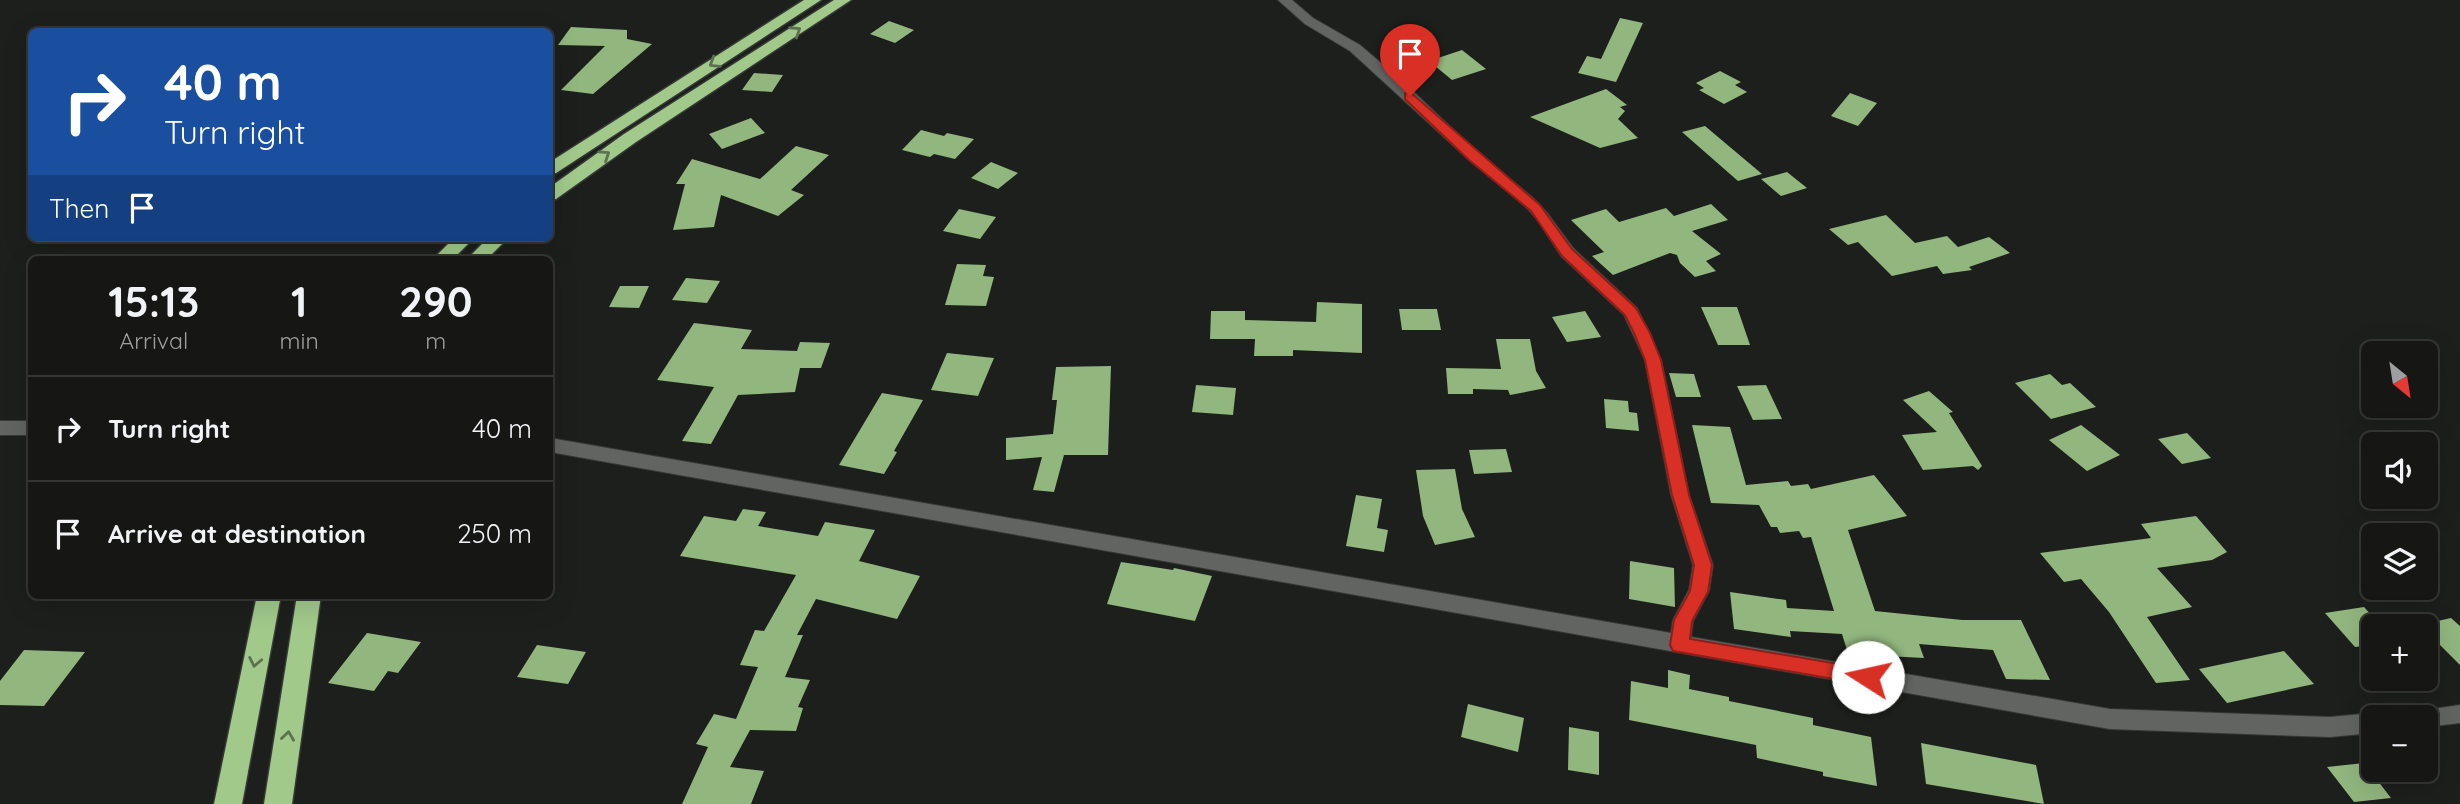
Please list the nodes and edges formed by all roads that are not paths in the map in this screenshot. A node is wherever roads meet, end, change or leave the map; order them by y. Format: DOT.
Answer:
graph roads {
  1 [pos="814,0"];
  2 [pos="844,0"];
  3 [pos="1284,0"];
  4 [pos="553,167"];
  5 [pos="553,193"];
  6 [pos="461,242"];
  7 [pos="495,242"];
  8 [pos="445,256"];
  9 [pos="480,256"];
  10 [pos="0,428"];
  11 [pos="28,428"];
  12 [pos="553,446"];
  13 [pos="268,599"];
  14 [pos="308,599"];
  15 [pos="1679,645"];
  16 [pos="2458,716"];
  17 [pos="2438,717"];
  18 [pos="2361,724"];
  19 [pos="228,804"];
  20 [pos="278,804"];
  1 -- 4 [label="highway, one-way"];
  5 -- 2 [label="highway, one-way"];
  3 -- 15 [label="street"];
  6 -- 8 [label="highway"];
  7 -- 9 [label="highway"];
  10 -- 11 [label="street"];
  12 -- 15 [label="street"];
  13 -- 19 [label="highway, one-way"];
  20 -- 14 [label="highway, one-way"];
  15 -- 18 [label="street"];
  16 -- 17 [label="street"];
}
